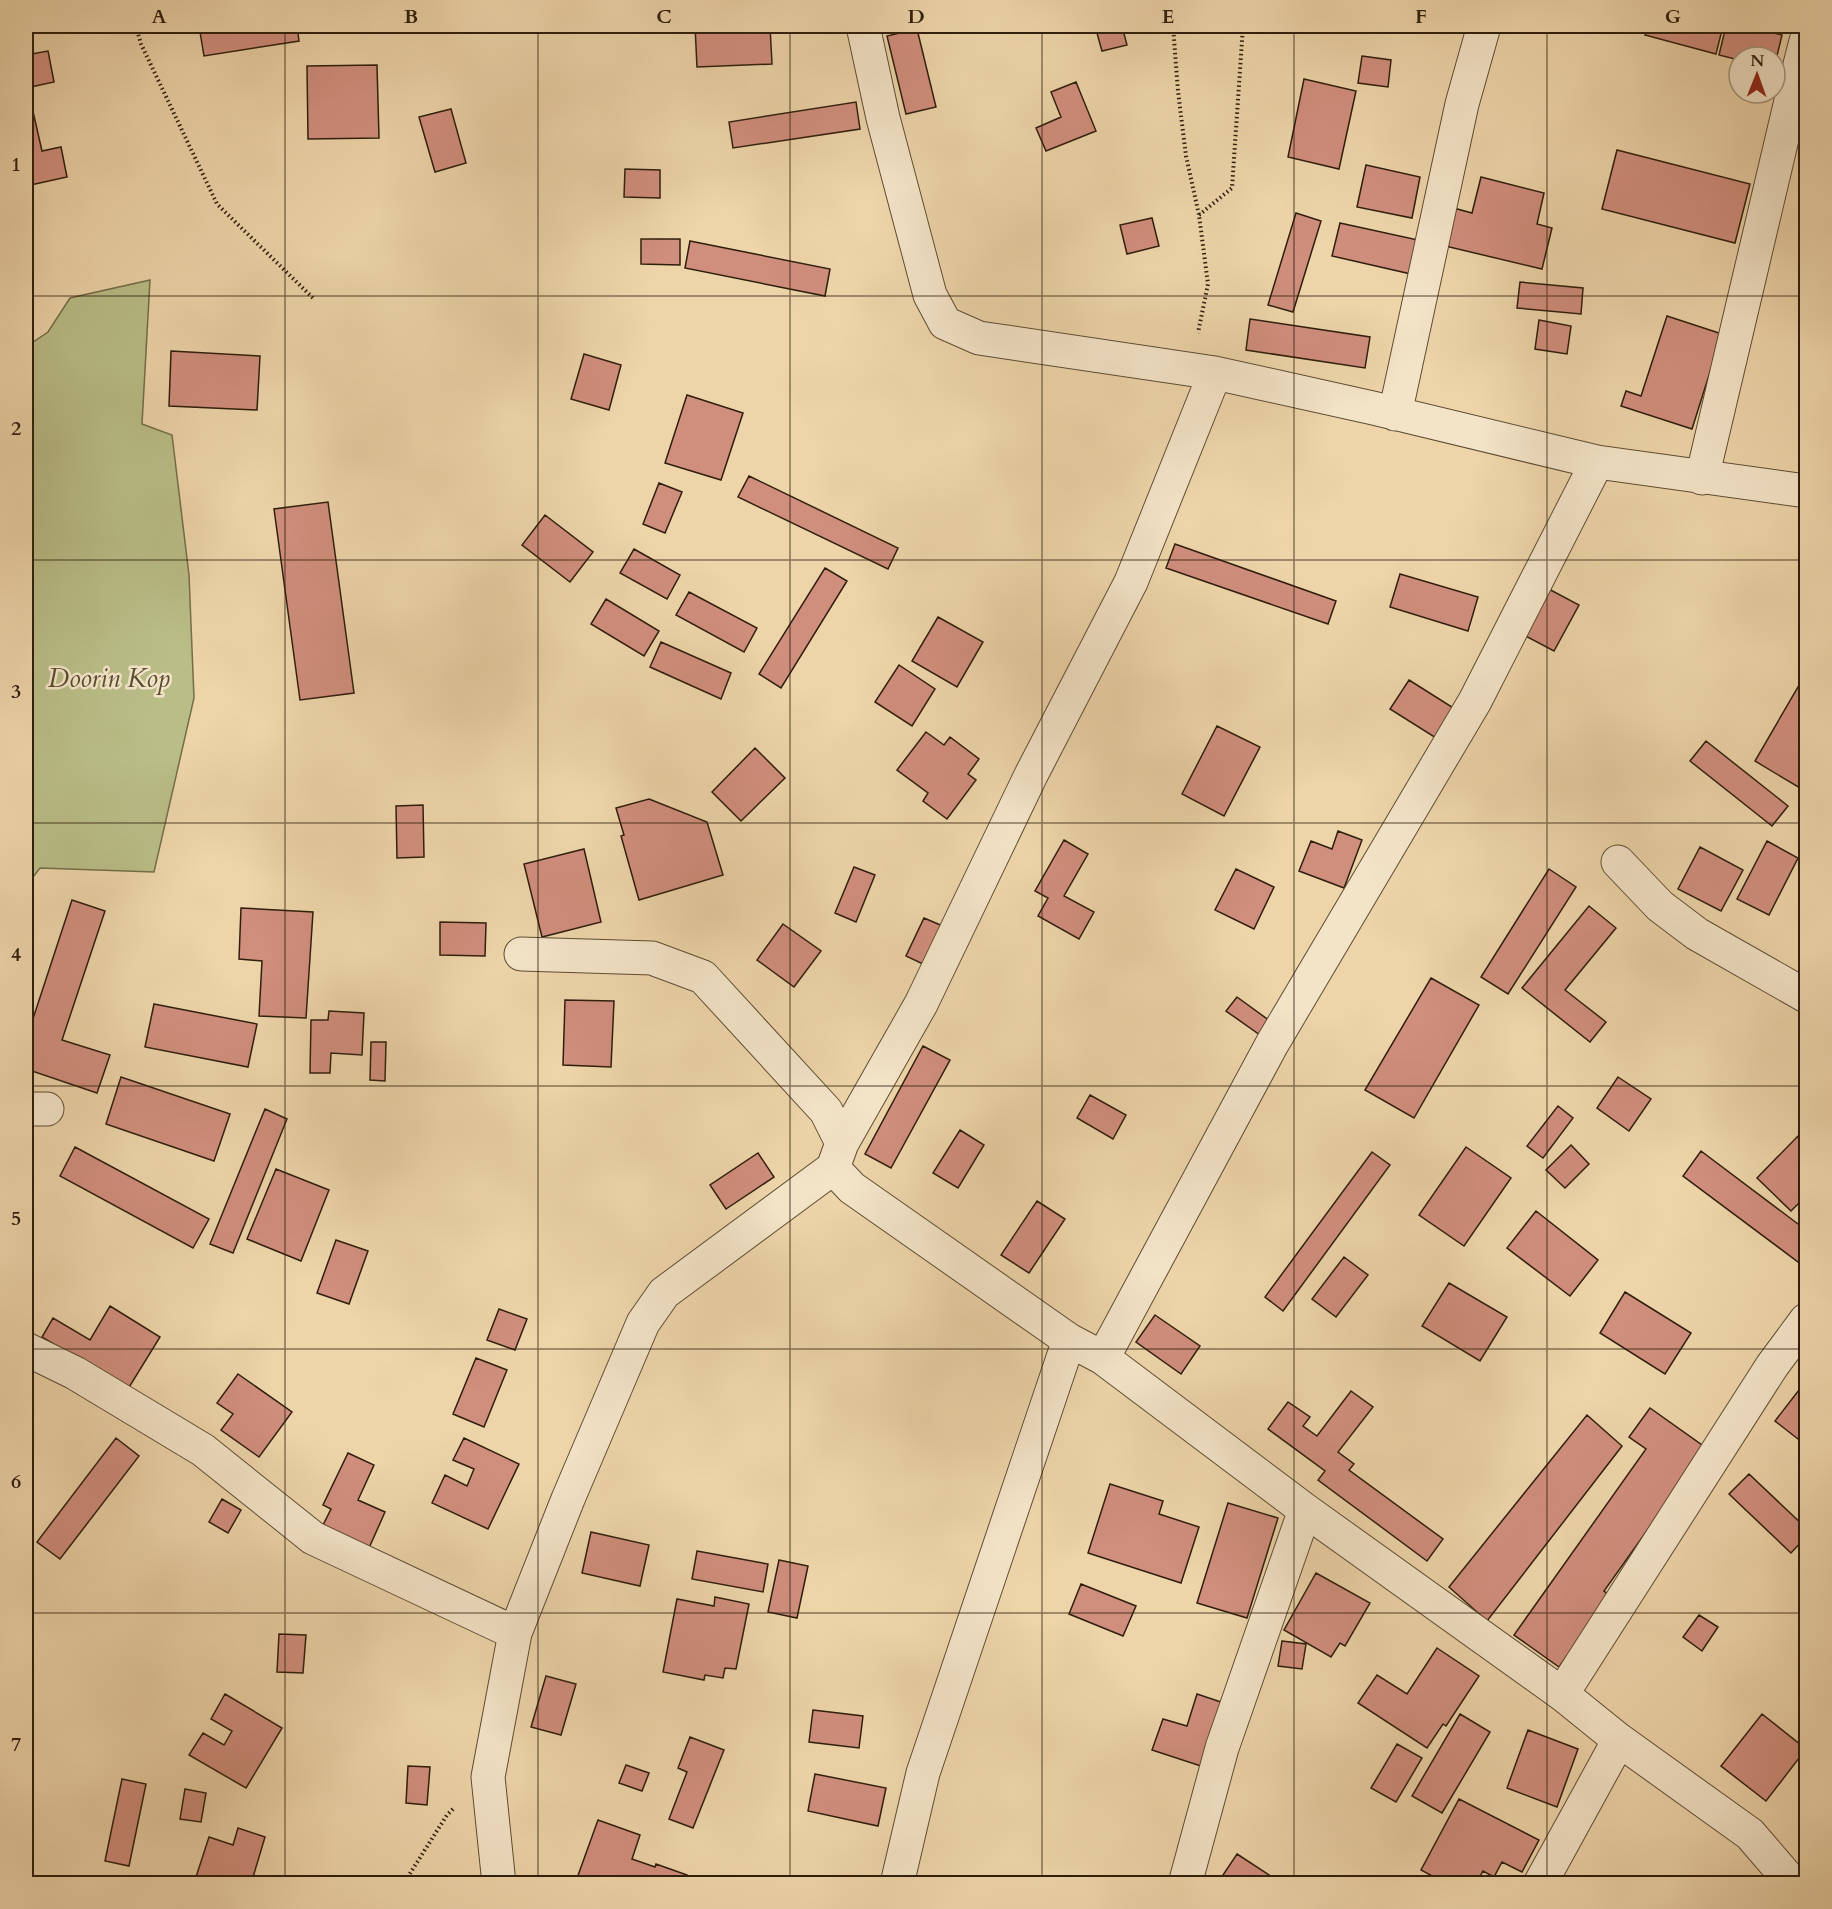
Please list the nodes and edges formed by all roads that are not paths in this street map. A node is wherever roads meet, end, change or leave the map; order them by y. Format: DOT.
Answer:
graph roads {
  1 [pos="863,26"];
  2 [pos="1484,26"];
  3 [pos="1806,41"];
  4 [pos="1203,371"];
  5 [pos="1395,414"];
  6 [pos="1597,462"];
  7 [pos="1702,478"];
  8 [pos="1806,491"];
  9 [pos="1618,862"];
  10 [pos="521,954"];
  11 [pos="1806,996"];
  12 [pos="837,1155"];
  13 [pos="1806,1320"];
  14 [pos="1069,1340"];
  15 [pos="26,1350"];
  16 [pos="1103,1358"];
  17 [pos="1305,1510"];
  18 [pos="515,1633"];
  19 [pos="1562,1694"];
  20 [pos="1619,1740"];
  21 [pos="499,1884"];
  22 [pos="897,1884"];
  23 [pos="1185,1884"];
  24 [pos="1539,1884"];
  25 [pos="1792,1884"];
  1 -- 4 [label="street"];
  2 -- 5 [label="street"];
  3 -- 7 [label="street"];
  4 -- 5 [label="street"];
  4 -- 12 [label="street"];
  5 -- 6 [label="street"];
  6 -- 7 [label="street"];
  6 -- 16 [label="street"];
  7 -- 8 [label="street"];
  9 -- 11 [label="street"];
  10 -- 12 [label="street"];
  12 -- 14 [label="street"];
  12 -- 18 [label="street"];
  13 -- 19 [label="street"];
  14 -- 16 [label="street"];
  14 -- 22 [label="street"];
  15 -- 18 [label="street"];
  16 -- 17 [label="street"];
  17 -- 19 [label="street"];
  17 -- 23 [label="street"];
  18 -- 21 [label="street"];
  19 -- 20 [label="street"];
  20 -- 24 [label="street"];
  20 -- 25 [label="street"];
}
